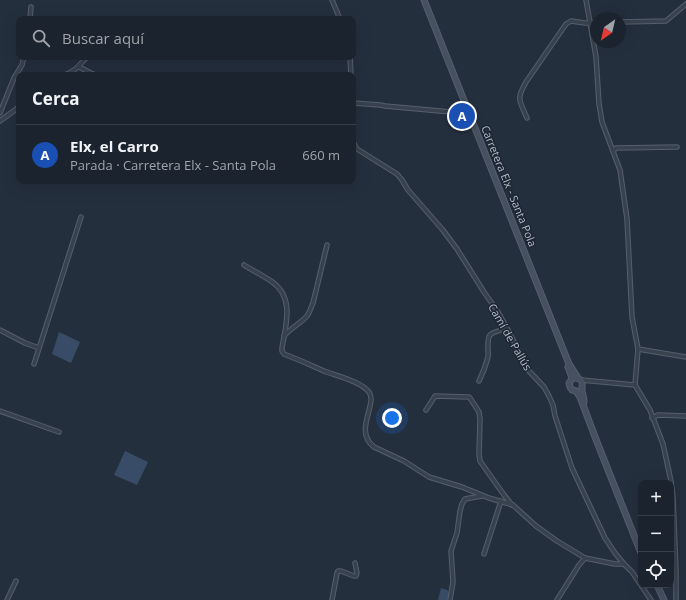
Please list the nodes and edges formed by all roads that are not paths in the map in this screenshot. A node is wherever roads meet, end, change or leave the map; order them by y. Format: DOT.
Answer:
graph roads {
  1 [pos="332,0"];
  2 [pos="423,0"];
  3 [pos="586,0"];
  4 [pos="686,4"];
  5 [pos="31,8"];
  6 [pos="30,16"];
  7 [pos="339,16"];
  8 [pos="626,22"];
  9 [pos="590,23"];
  10 [pos="594,48"];
  11 [pos="23,60"];
  12 [pos="85,60"];
  13 [pos="350,60"];
  14 [pos="79,68"];
  15 [pos="18,72"];
  16 [pos="72,72"];
  17 [pos="89,72"];
  18 [pos="351,72"];
  19 [pos="16,75"];
  20 [pos="463,102"];
  21 [pos="356,103"];
  22 [pos="16,109"];
  23 [pos="0,113"];
  24 [pos="462,113"];
  25 [pos="468,116"];
  26 [pos="527,118"];
  27 [pos="0,121"];
  28 [pos="356,147"];
  29 [pos="677,147"];
  30 [pos="613,151"];
  31 [pos="81,217"];
  32 [pos="327,246"];
  33 [pos="244,265"];
  34 [pos="508,329"];
  35 [pos="0,330"];
  36 [pos="284,337"];
  37 [pos="38,348"];
  38 [pos="638,349"];
  39 [pos="686,357"];
  40 [pos="34,364"];
  41 [pos="572,379"];
  42 [pos="479,381"];
  43 [pos="582,382"];
  44 [pos="635,384"];
  45 [pos="576,392"];
  46 [pos="426,410"];
  47 [pos="0,411"];
  48 [pos="686,416"];
  49 [pos="652,418"];
  50 [pos="58,432"];
  51 [pos="485,496"];
  52 [pos="501,501"];
  53 [pos="513,505"];
  54 [pos="638,537"];
  55 [pos="641,552"];
  56 [pos="484,554"];
  57 [pos="585,558"];
  58 [pos="355,563"];
  59 [pos="624,564"];
  60 [pos="16,581"];
  61 [pos="657,588"];
  62 [pos="7,600"];
  63 [pos="332,600"];
  64 [pos="450,600"];
  65 [pos="557,600"];
  66 [pos="651,600"];
  67 [pos="662,600"];
  68 [pos="676,600"];
  1 -- 7 [label="street"];
  2 -- 20 [label="main road, Carretera Elx - Santa Pola"];
  2 -- 43 [label="main road, Carretera Elx - Santa Pola"];
  3 -- 9 [label="street"];
  4 -- 8 [label="street"];
  5 -- 6 [label="street"];
  9 -- 26 [label="street"];
  10 -- 30 [label="street"];
  11 -- 15 [label="street"];
  12 -- 14 [label="street"];
  13 -- 18 [label="street"];
  14 -- 16 [label="street"];
  14 -- 17 [label="street"];
  19 -- 23 [label="street"];
  20 -- 24 [label="street"];
  20 -- 25 [label="main road, Carretera Elx - Santa Pola"];
  21 -- 24 [label="street"];
  22 -- 27 [label="street"];
  24 -- 25 [label="street"];
  25 -- 41 [label="main road, Carretera Elx - Santa Pola"];
  28 -- 34 [label="street, Camí de Pallús"];
  29 -- 30 [label="street"];
  30 -- 38 [label="street"];
  31 -- 37 [label="street"];
  32 -- 36 [label="street"];
  33 -- 36 [label="street"];
  34 -- 42 [label="street"];
  34 -- 59 [label="street, Camí de Pallús"];
  35 -- 37 [label="street"];
  36 -- 51 [label="street"];
  37 -- 40 [label="street"];
  38 -- 39 [label="street"];
  38 -- 44 [label="street"];
  41 -- 43 [label="main road"];
  41 -- 45 [label="main road, Carretera Elx - Santa Pola"];
  43 -- 44 [label="street"];
  43 -- 45 [label="main road"];
  43 -- 54 [label="main road, Carretera Elx - Santa Pola"];
  44 -- 49 [label="street"];
  45 -- 55 [label="main road"];
  46 -- 53 [label="street"];
  47 -- 50 [label="street"];
  48 -- 49 [label="street"];
  49 -- 68 [label="street"];
  51 -- 52 [label="street"];
  51 -- 64 [label="street"];
  52 -- 53 [label="street"];
  52 -- 56 [label="street"];
  53 -- 57 [label="street"];
  57 -- 59 [label="street"];
  57 -- 65 [label="street"];
  58 -- 63 [label="street"];
  59 -- 66 [label="street, Camí de Pallús"];
  60 -- 62 [label="street"];
  61 -- 67 [label="main road"];
}
